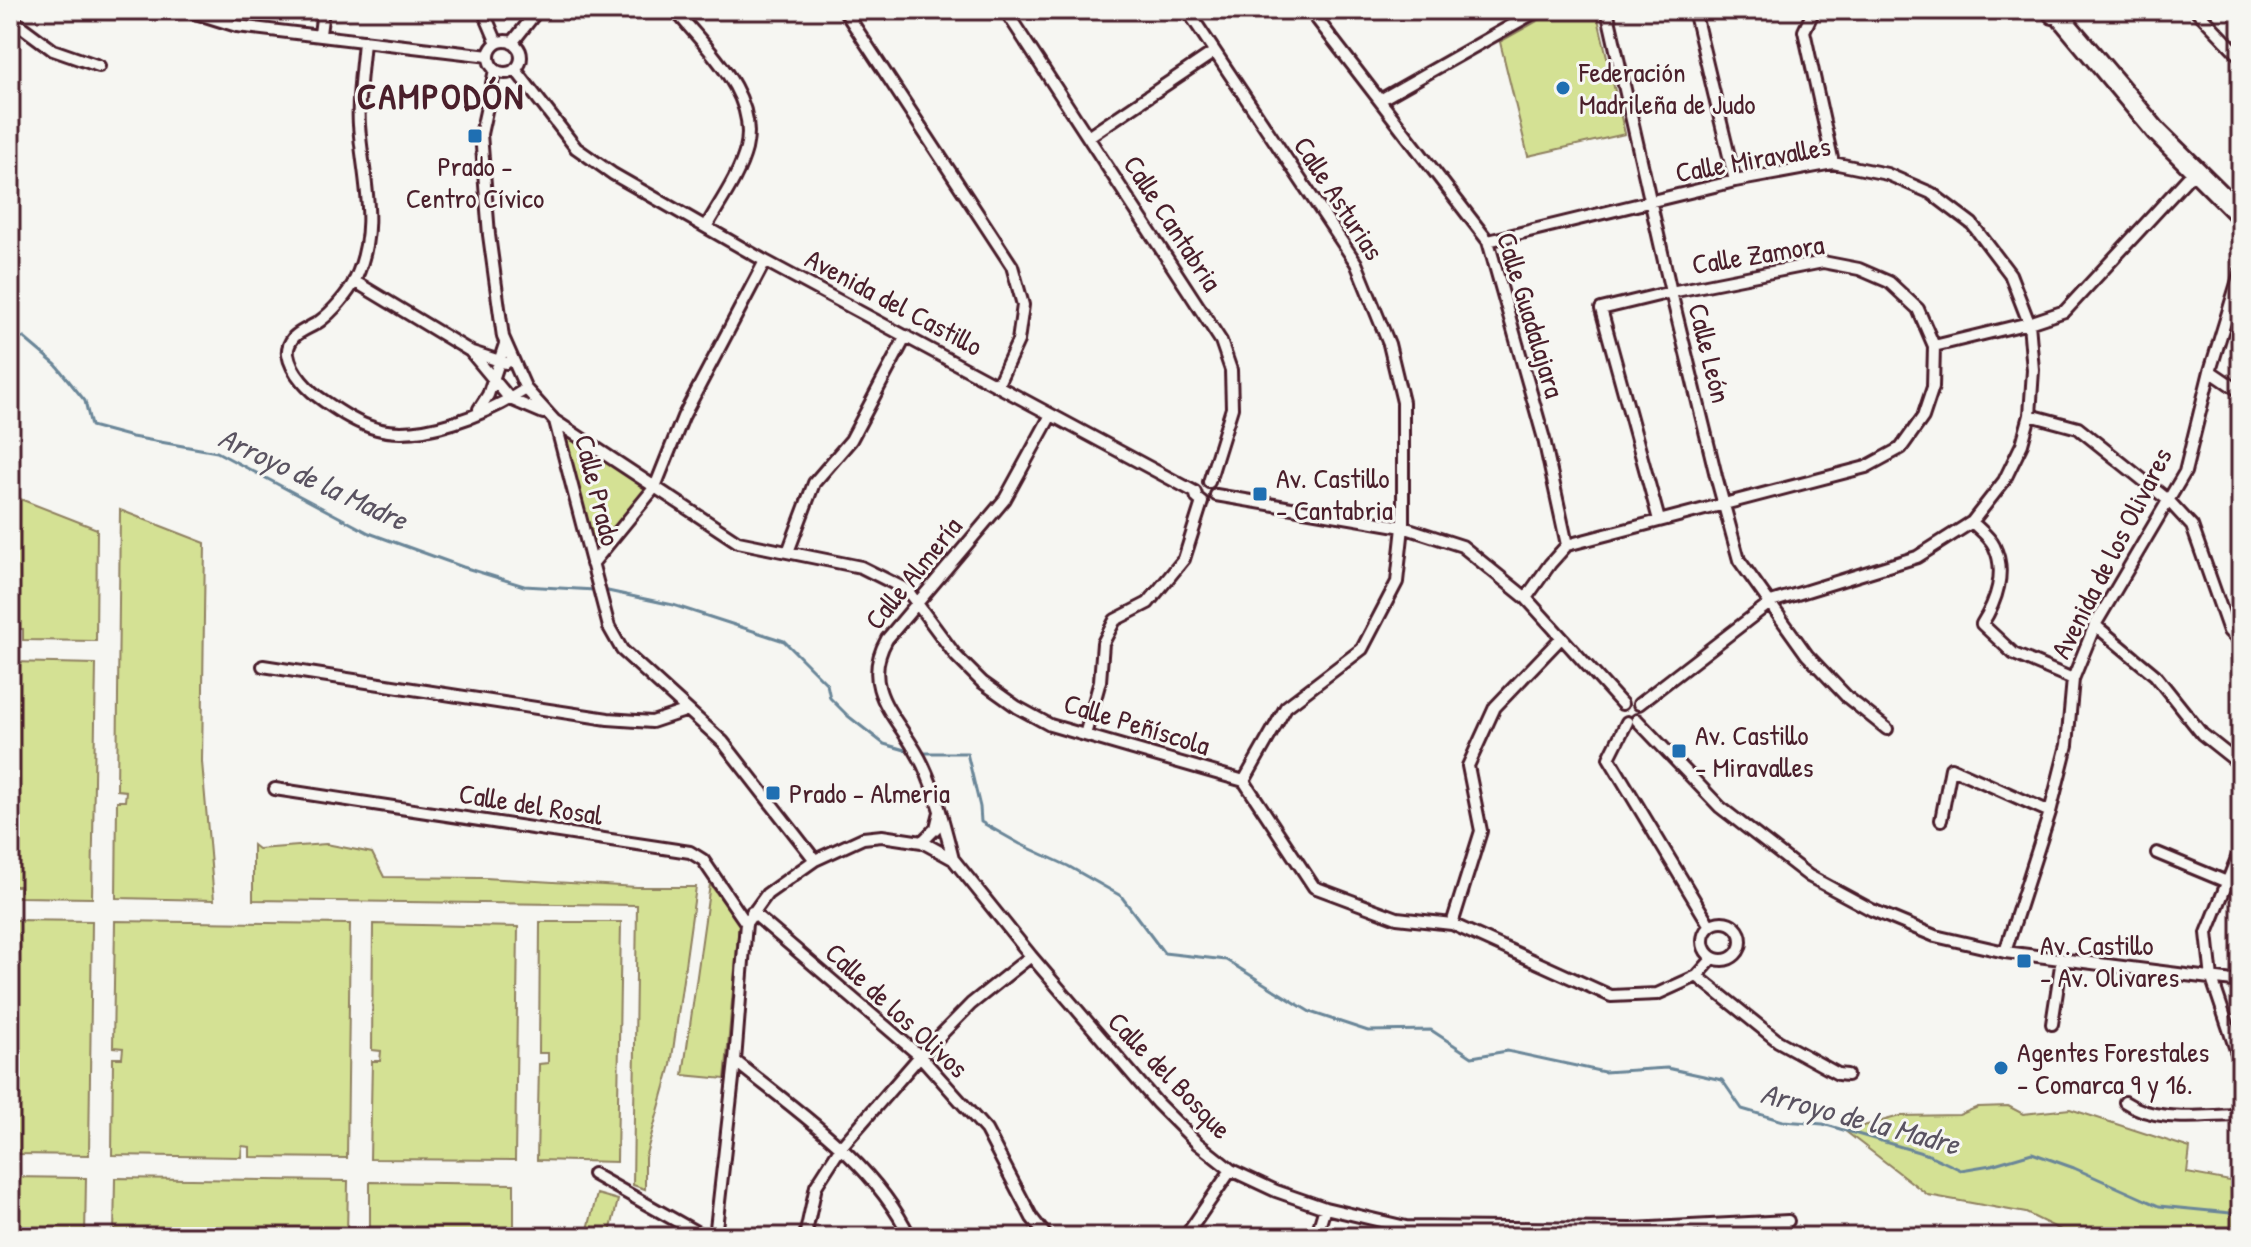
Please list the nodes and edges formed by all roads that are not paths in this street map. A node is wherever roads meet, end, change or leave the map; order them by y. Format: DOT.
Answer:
graph roads {
  1 [pos="186,10"];
  2 [pos="323,10"];
  3 [pos="483,10"];
  4 [pos="538,10"];
  5 [pos="675,10"];
  6 [pos="844,10"];
  7 [pos="1005,10"];
  8 [pos="1187,10"];
  9 [pos="1310,10"];
  10 [pos="1539,10"];
  11 [pos="1607,10"];
  12 [pos="1694,10"];
  13 [pos="1814,10"];
  14 [pos="2045,10"];
  15 [pos="2196,10"];
  16 [pos="2208,10"];
  17 [pos="2068,11"];
  18 [pos="10,18"];
  19 [pos="2057,19"];
  20 [pos="2210,25"];
  21 [pos="320,34"];
  22 [pos="364,41"];
  23 [pos="497,43"];
  24 [pos="512,43"];
  25 [pos="1214,52"];
  26 [pos="489,56"];
  27 [pos="2241,57"];
  28 [pos="99,66"];
  29 [pos="515,69"];
  30 [pos="495,70"];
  31 [pos="1380,100"];
  32 [pos="1088,137"];
  33 [pos="1833,163"];
  34 [pos="2194,171"];
  35 [pos="1735,181"];
  36 [pos="1650,202"];
  37 [pos="2241,209"];
  38 [pos="2241,222"];
  39 [pos="706,227"];
  40 [pos="1488,241"];
  41 [pos="765,261"];
  42 [pos="2241,270"];
  43 [pos="354,281"];
  44 [pos="1671,292"];
  45 [pos="2029,323"];
  46 [pos="906,336"];
  47 [pos="505,344"];
  48 [pos="1934,346"];
  49 [pos="470,351"];
  50 [pos="501,360"];
  51 [pos="514,367"];
  52 [pos="2210,371"];
  53 [pos="494,379"];
  54 [pos="998,384"];
  55 [pos="526,389"];
  56 [pos="2241,392"];
  57 [pos="510,399"];
  58 [pos="475,414"];
  59 [pos="1051,415"];
  60 [pos="2030,415"];
  61 [pos="551,418"];
  62 [pos="1209,482"];
  63 [pos="655,487"];
  64 [pos="1195,492"];
  65 [pos="1216,495"];
  66 [pos="2168,500"];
  67 [pos="1202,502"];
  68 [pos="1725,504"];
  69 [pos="1659,520"];
  70 [pos="1972,522"];
  71 [pos="1403,527"];
  72 [pos="1567,545"];
  73 [pos="788,552"];
  74 [pos="592,564"];
  75 [pos="1526,598"];
  76 [pos="918,602"];
  77 [pos="1771,602"];
  78 [pos="2095,625"];
  79 [pos="1561,638"];
  80 [pos="2241,643"];
  81 [pos="263,666"];
  82 [pos="2073,679"];
  83 [pos="1622,704"];
  84 [pos="1639,704"];
  85 [pos="688,710"];
  86 [pos="1632,721"];
  87 [pos="1887,729"];
  88 [pos="1085,735"];
  89 [pos="2241,765"];
  90 [pos="1244,781"];
  91 [pos="275,789"];
  92 [pos="940,810"];
  93 [pos="2050,812"];
  94 [pos="1941,820"];
  95 [pos="947,837"];
  96 [pos="931,842"];
  97 [pos="2241,848"];
  98 [pos="2157,853"];
  99 [pos="953,859"];
  100 [pos="815,860"];
  101 [pos="2227,882"];
  102 [pos="749,917"];
  103 [pos="1452,924"];
  104 [pos="1710,926"];
  105 [pos="2005,952"];
  106 [pos="1031,956"];
  107 [pos="1713,958"];
  108 [pos="2062,959"];
  109 [pos="1697,976"];
  110 [pos="2212,979"];
  111 [pos="2241,982"];
  112 [pos="2052,1024"];
  113 [pos="920,1056"];
  114 [pos="735,1061"];
  115 [pos="2241,1065"];
  116 [pos="1847,1075"];
  117 [pos="2125,1102"];
  118 [pos="2241,1115"];
  119 [pos="841,1147"];
  120 [pos="1231,1170"];
  121 [pos="593,1174"];
  122 [pos="1325,1208"];
  123 [pos="1788,1221"];
  124 [pos="1748,1231"];
  125 [pos="1632,1233"];
  126 [pos="705,1237"];
  127 [pos="715,1237"];
  128 [pos="805,1237"];
  129 [pos="910,1237"];
  130 [pos="1047,1237"];
  131 [pos="1185,1237"];
  132 [pos="1316,1237"];
  1 -- 21 [label="street"];
  2 -- 21 [label="street"];
  3 -- 23 [label="street"];
  4 -- 24 [label="street"];
  5 -- 39 [label="street"];
  6 -- 54 [label="street"];
  7 -- 32 [label="street, Calle Cantabria"];
  8 -- 25 [label="street, Calle Asturias"];
  9 -- 31 [label="street, Calle Guadalajara"];
  10 -- 31 [label="street"];
  11 -- 36 [label="street, Calle León"];
  12 -- 35 [label="street"];
  13 -- 33 [label="street"];
  14 -- 19 [label="street"];
  15 -- 20 [label="street"];
  16 -- 20 [label="street"];
  17 -- 19 [label="street"];
  17 -- 34 [label="street"];
  18 -- 28 [label="street"];
  19 -- 34 [label="street"];
  20 -- 27 [label="street"];
  21 -- 22 [label="street"];
  22 -- 26 [label="street"];
  22 -- 43 [label="street"];
  23 -- 24 [label="street"];
  23 -- 26 [label="street"];
  24 -- 29 [label="street"];
  25 -- 32 [label="street"];
  25 -- 71 [label="street, Calle Asturias"];
  26 -- 30 [label="street"];
  29 -- 30 [label="street"];
  29 -- 39 [label="street, Avenida del Castillo"];
  30 -- 47 [label="street, Calle Prado"];
  31 -- 40 [label="street, Calle Guadalajara"];
  32 -- 62 [label="street, Calle Cantabria"];
  33 -- 35 [label="street, Calle Miravalles"];
  33 -- 45 [label="street, Calle Miravalles"];
  34 -- 37 [label="street"];
  34 -- 38 [label="street"];
  34 -- 45 [label="street"];
  35 -- 36 [label="street, Calle Miravalles"];
  36 -- 40 [label="street, Calle Miravalles"];
  36 -- 44 [label="street, Calle León"];
  39 -- 41 [label="street, Avenida del Castillo"];
  40 -- 72 [label="street, Calle Guadalajara"];
  41 -- 46 [label="street, Avenida del Castillo"];
  41 -- 63 [label="street"];
  42 -- 52 [label="street, Avenida de los Olivares"];
  43 -- 49 [label="street"];
  43 -- 58 [label="street"];
  44 -- 48 [label="street, Calle Zamora"];
  44 -- 68 [label="street, Calle León"];
  44 -- 69 [label="street, Calle Zamora"];
  45 -- 48 [label="street"];
  45 -- 60 [label="street, Calle Miravalles"];
  46 -- 54 [label="street, Avenida del Castillo"];
  46 -- 73 [label="street"];
  47 -- 50 [label="street"];
  47 -- 51 [label="street, Calle Prado"];
  48 -- 68 [label="street, Calle Zamora"];
  49 -- 50 [label="street"];
  49 -- 53 [label="street"];
  50 -- 51 [label="street"];
  50 -- 53 [label="street"];
  51 -- 55 [label="street, Calle Prado"];
  52 -- 56 [label="street"];
  52 -- 66 [label="street, Avenida de los Olivares"];
  53 -- 57 [label="street"];
  53 -- 58 [label="street"];
  54 -- 59 [label="street, Avenida del Castillo"];
  55 -- 57 [label="street"];
  55 -- 61 [label="street, Calle Prado"];
  57 -- 58 [label="street"];
  57 -- 61 [label="street"];
  59 -- 64 [label="street, Avenida del Castillo"];
  59 -- 76 [label="street, Calle Almería"];
  60 -- 66 [label="street"];
  60 -- 70 [label="street, Calle Miravalles"];
  61 -- 63 [label="street, Calle Peñíscola"];
  61 -- 74 [label="street, Calle Prado"];
  62 -- 64 [label="street"];
  62 -- 65 [label="street"];
  63 -- 73 [label="street, Calle Peñíscola"];
  63 -- 74 [label="street"];
  64 -- 67 [label="street"];
  65 -- 67 [label="street"];
  65 -- 71 [label="street"];
  66 -- 78 [label="street, Avenida de los Olivares"];
  66 -- 80 [label="street"];
  67 -- 88 [label="street"];
  68 -- 69 [label="street, Calle Zamora"];
  68 -- 77 [label="street, Calle León"];
  69 -- 72 [label="street, Calle Zamora"];
  70 -- 77 [label="street, Calle Miravalles"];
  70 -- 82 [label="street"];
  71 -- 75 [label="street"];
  71 -- 90 [label="street, Calle Asturias"];
  72 -- 75 [label="street"];
  73 -- 76 [label="street, Calle Peñíscola"];
  74 -- 85 [label="street, Calle Prado"];
  75 -- 79 [label="street"];
  76 -- 88 [label="street, Calle Peñíscola"];
  76 -- 92 [label="street, Calle Almería"];
  77 -- 84 [label="street, Calle Miravalles"];
  77 -- 87 [label="street, Calle León"];
  78 -- 82 [label="street, Avenida de los Olivares"];
  78 -- 89 [label="street"];
  79 -- 83 [label="street"];
  79 -- 103 [label="street"];
  81 -- 85 [label="street"];
  82 -- 93 [label="street, Avenida de los Olivares"];
  83 -- 84 [label="street"];
  83 -- 86 [label="street"];
  84 -- 86 [label="street"];
  85 -- 100 [label="street, Calle Prado"];
  86 -- 104 [label="street"];
  86 -- 105 [label="street"];
  88 -- 90 [label="street, Calle Peñíscola"];
  90 -- 103 [label="street"];
  91 -- 102 [label="street, Calle del Rosal"];
  92 -- 95 [label="street, Calle Almería"];
  92 -- 96 [label="street"];
  93 -- 94 [label="street"];
  93 -- 105 [label="street, Avenida de los Olivares"];
  95 -- 96 [label="street"];
  95 -- 96 [label="street"];
  95 -- 99 [label="street, Calle Almería"];
  96 -- 99 [label="street, Calle del Bosque"];
  96 -- 100 [label="street, Calle del Bosque"];
  97 -- 101 [label="street"];
  98 -- 101 [label="street"];
  99 -- 106 [label="street, Calle del Bosque"];
  100 -- 102 [label="street, Calle del Bosque"];
  101 -- 110 [label="street"];
  102 -- 113 [label="street, Calle de los Olivos"];
  102 -- 114 [label="street"];
  103 -- 109 [label="street"];
  104 -- 107 [label="street"];
  104 -- 107 [label="street"];
  105 -- 108 [label="street"];
  106 -- 113 [label="street"];
  106 -- 120 [label="street, Calle del Bosque"];
  107 -- 109 [label="street"];
  108 -- 110 [label="street"];
  108 -- 112 [label="street"];
  109 -- 116 [label="street"];
  110 -- 111 [label="street"];
  110 -- 115 [label="street"];
  113 -- 119 [label="street"];
  113 -- 130 [label="street, Calle de los Olivos"];
  114 -- 119 [label="street"];
  114 -- 127 [label="street"];
  117 -- 118 [label="street"];
  119 -- 128 [label="street"];
  119 -- 129 [label="street"];
  120 -- 122 [label="street, Calle del Bosque"];
  120 -- 131 [label="street"];
  121 -- 126 [label="street"];
  122 -- 125 [label="street, Calle del Bosque"];
  122 -- 132 [label="street"];
  123 -- 124 [label="street, Calle del Bosque"];
  124 -- 125 [label="street, Calle del Bosque"];
}
